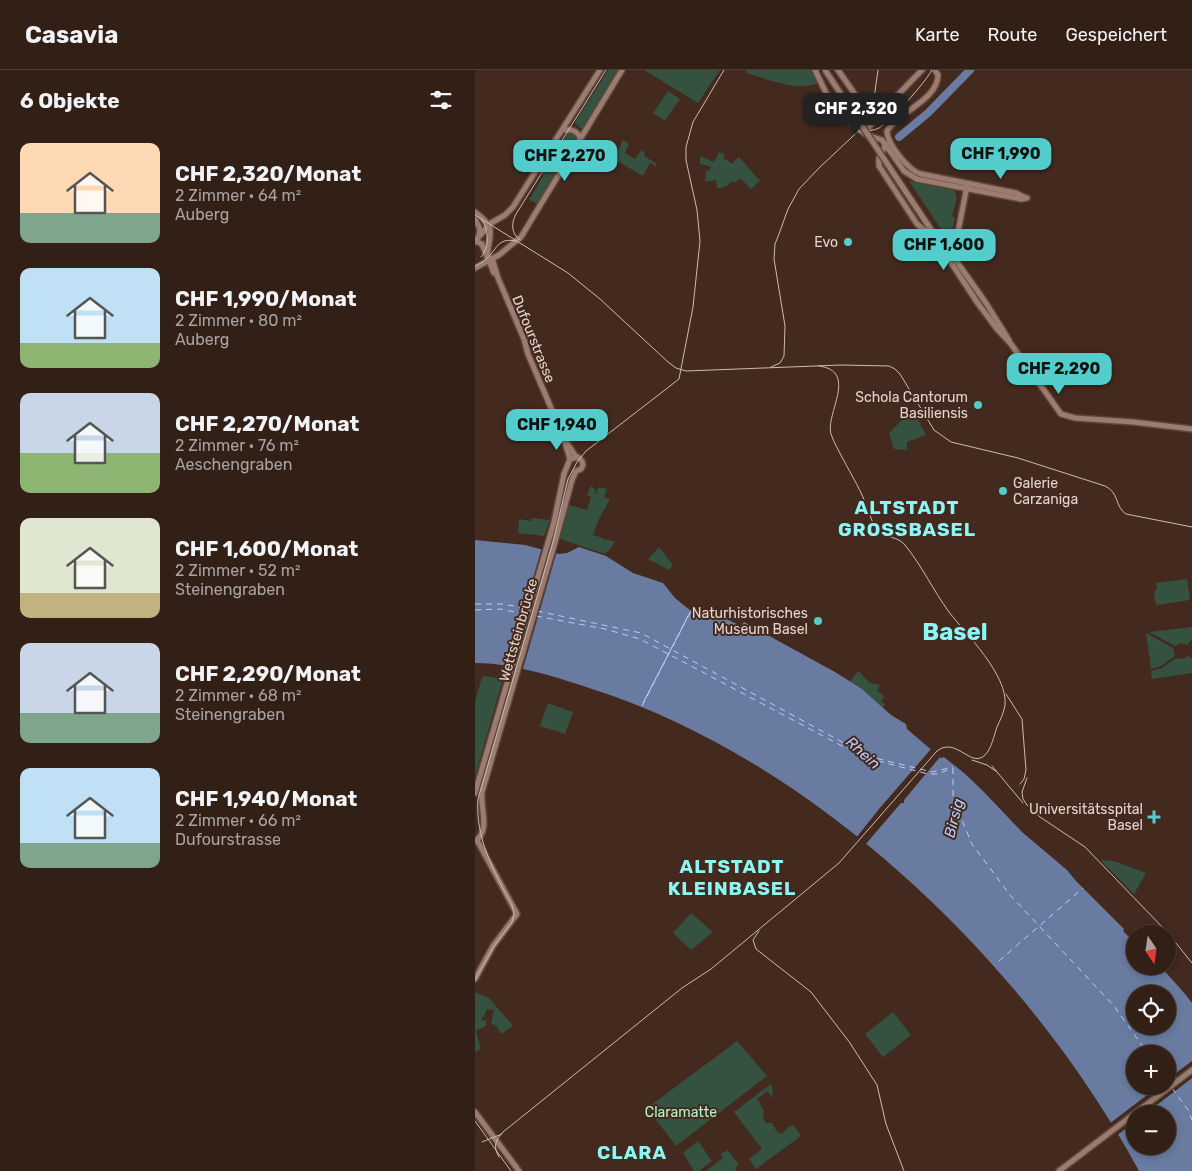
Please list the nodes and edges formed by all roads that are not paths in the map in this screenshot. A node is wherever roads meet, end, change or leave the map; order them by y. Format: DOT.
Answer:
graph roads {
  1 [pos="600,70"];
  2 [pos="622,70"];
  3 [pos="815,70"];
  4 [pos="825,70"];
  5 [pos="838,70"];
  6 [pos="922,70"];
  7 [pos="935,70"];
  8 [pos="873,118"];
  9 [pos="857,127"];
  10 [pos="563,130"];
  11 [pos="864,133"];
  12 [pos="581,137"];
  13 [pos="885,144"];
  14 [pos="967,186"];
  15 [pos="475,212"];
  16 [pos="475,219"];
  17 [pos="489,225"];
  18 [pos="932,231"];
  19 [pos="956,237"];
  20 [pos="476,240"];
  21 [pos="940,241"];
  22 [pos="947,252"];
  23 [pos="489,259"];
  24 [pos="475,268"];
  25 [pos="1192,429"];
  26 [pos="571,460"];
  27 [pos="576,471"];
  28 [pos="557,523"];
  29 [pos="475,793"];
  30 [pos="475,798"];
  31 [pos="482,803"];
  32 [pos="476,840"];
  33 [pos="475,979"];
  34 [pos="1192,1070"];
  35 [pos="475,1112"];
  36 [pos="519,1171"];
  37 [pos="1059,1171"];
  1 -- 10 [label="main road"];
  2 -- 12 [label="main road"];
  3 -- 9 [label="main road"];
  4 -- 18 [label="main road, bridge"];
  5 -- 8 [label="main road"];
  6 -- 8 [label="main road"];
  7 -- 14 [label="main road"];
  8 -- 9 [label="main road"];
  8 -- 11 [label="main road"];
  9 -- 11 [label="main road"];
  10 -- 12 [label="main road"];
  10 -- 17 [label="main road"];
  11 -- 13 [label="main road"];
  12 -- 23 [label="main road"];
  13 -- 14 [label="main road"];
  13 -- 18 [label="main road"];
  14 -- 14 [label="main road"];
  14 -- 19 [label="main road"];
  15 -- 17 [label="main road"];
  16 -- 20 [label="main road"];
  17 -- 20 [label="main road"];
  17 -- 23 [label="main road"];
  18 -- 21 [label="main road"];
  19 -- 21 [label="main road"];
  19 -- 22 [label="main road"];
  20 -- 23 [label="main road, Dufourstrasse"];
  21 -- 22 [label="main road"];
  22 -- 25 [label="main road"];
  23 -- 24 [label="main road"];
  23 -- 26 [label="main road, Dufourstrasse"];
  26 -- 27 [label="main road"];
  26 -- 27 [label="main road"];
  26 -- 28 [label="main road"];
  27 -- 28 [label="main road"];
  28 -- 29 [label="main road, Wettsteinbrücke"];
  28 -- 31 [label="main road, Wettsteinbrücke"];
  30 -- 31 [label="main road"];
  31 -- 32 [label="main road, Wettsteinbrücke"];
  32 -- 33 [label="main road"];
  34 -- 37 [label="main road"];
  35 -- 36 [label="main road"];
}
